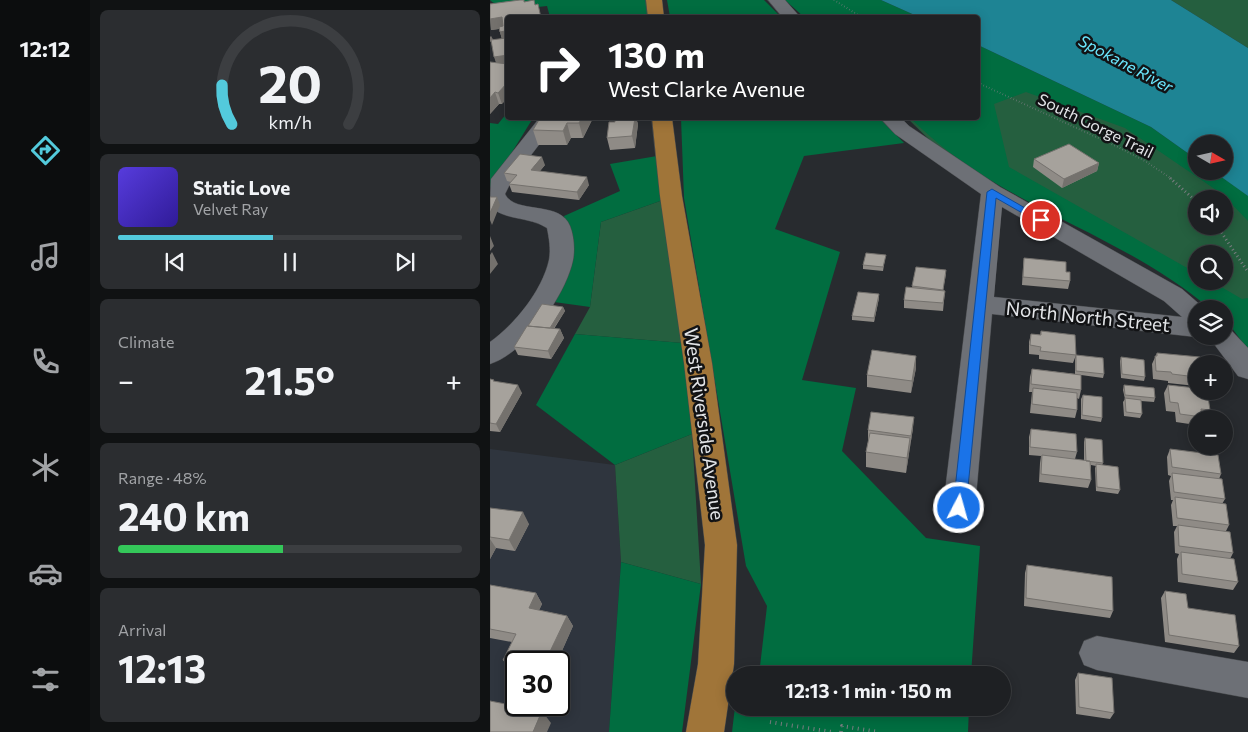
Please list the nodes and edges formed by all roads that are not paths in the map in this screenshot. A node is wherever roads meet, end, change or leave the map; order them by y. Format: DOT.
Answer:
graph roads {
  1 [pos="654,0"];
  2 [pos="776,0"];
  3 [pos="656,15"];
  4 [pos="790,15"];
  5 [pos="662,120"];
  6 [pos="892,120"];
  7 [pos="544,125"];
  8 [pos="992,192"];
  9 [pos="980,304"];
  10 [pos="1188,308"];
  11 [pos="1188,327"];
  12 [pos="1229,345"];
  13 [pos="490,354"];
  14 [pos="1248,369"];
  15 [pos="959,508"];
  16 [pos="1097,653"];
  17 [pos="1248,680"];
  18 [pos="705,732"];
  1 -- 3 [label="main road"];
  2 -- 4 [label="street"];
  5 -- 18 [label="main road, West Riverside Avenue"];
  6 -- 8 [label="street"];
  7 -- 13 [label="street"];
  8 -- 9 [label="street"];
  8 -- 10 [label="street"];
  9 -- 11 [label="street, North North Street"];
  9 -- 15 [label="street"];
  12 -- 14 [label="street"];
  16 -- 17 [label="street"];
}
